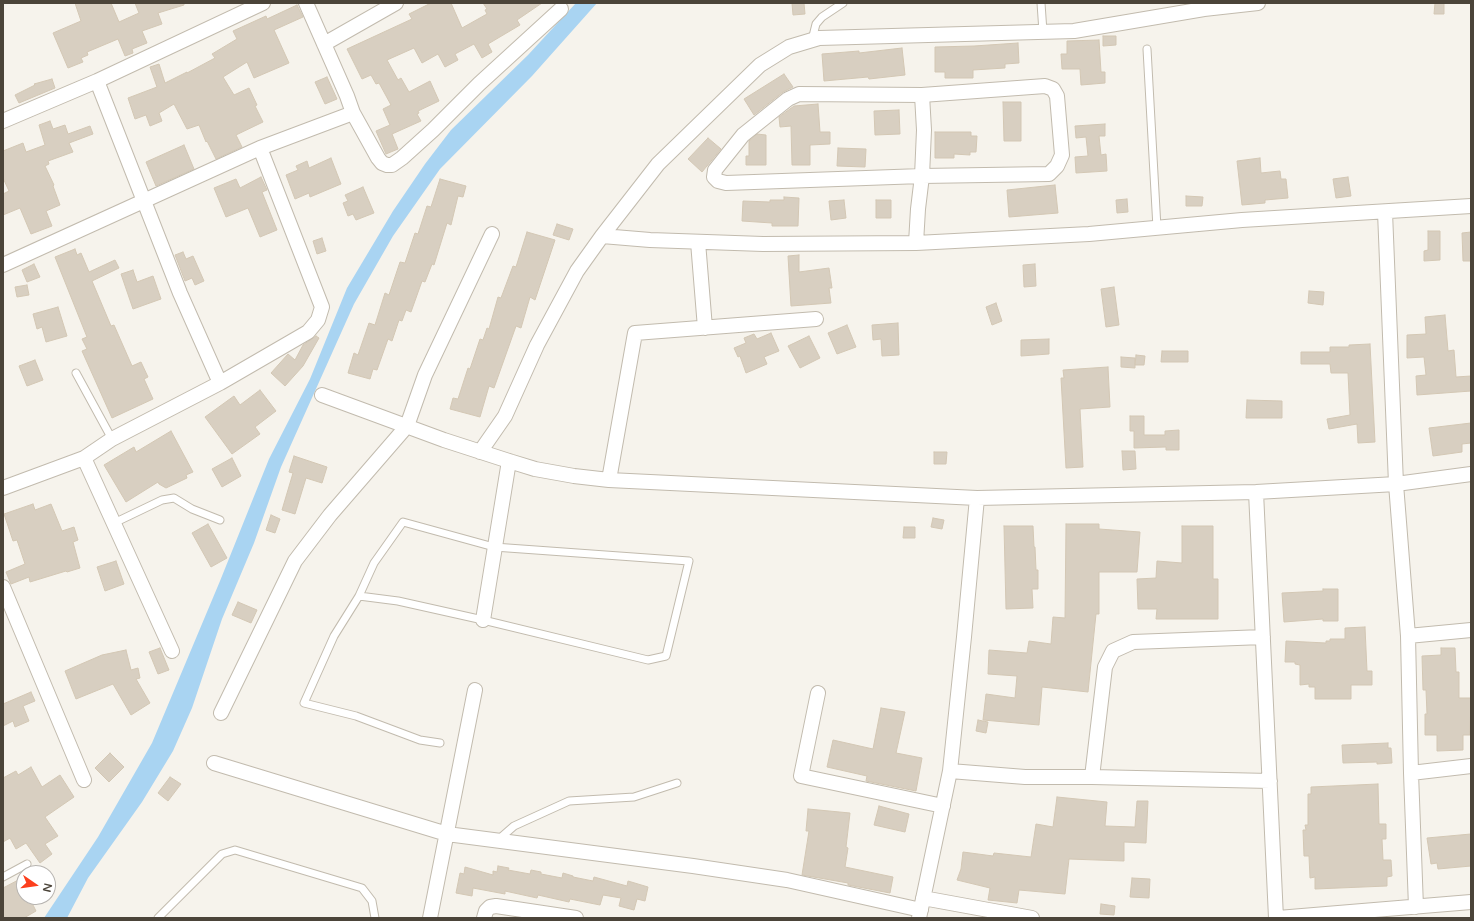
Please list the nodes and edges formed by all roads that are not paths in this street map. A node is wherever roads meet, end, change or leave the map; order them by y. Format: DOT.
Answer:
graph roads {
  1 [pos="263,3"];
  2 [pos="306,3"];
  3 [pos="396,3"];
  4 [pos="842,3"];
  5 [pos="1041,3"];
  6 [pos="1258,3"];
  7 [pos="1203,6"];
  8 [pos="561,9"];
  9 [pos="1043,32"];
  10 [pos="812,40"];
  11 [pos="324,44"];
  12 [pos="1147,49"];
  13 [pos="96,81"];
  14 [pos="922,95"];
  15 [pos="353,113"];
  16 [pos="3,121"];
  17 [pos="260,148"];
  18 [pos="922,176"];
  19 [pos="143,200"];
  20 [pos="1471,206"];
  21 [pos="1385,212"];
  22 [pos="1157,228"];
  23 [pos="492,234"];
  24 [pos="602,236"];
  25 [pos="698,242"];
  26 [pos="916,243"];
  27 [pos="3,265"];
  28 [pos="816,319"];
  29 [pos="705,328"];
  30 [pos="76,373"];
  31 [pos="220,383"];
  32 [pos="322,395"];
  33 [pos="407,426"];
  34 [pos="112,439"];
  35 [pos="480,452"];
  36 [pos="84,458"];
  37 [pos="509,462"];
  38 [pos="1471,474"];
  39 [pos="609,480"];
  40 [pos="1396,484"];
  41 [pos="3,488"];
  42 [pos="1256,492"];
  43 [pos="977,498"];
  44 [pos="220,520"];
  45 [pos="114,523"];
  46 [pos="494,547"];
  47 [pos="3,587"];
  48 [pos="360,596"];
  49 [pos="483,620"];
  50 [pos="1471,630"];
  51 [pos="1408,636"];
  52 [pos="1263,638"];
  53 [pos="172,651"];
  54 [pos="475,690"];
  55 [pos="818,693"];
  56 [pos="221,712"];
  57 [pos="440,743"];
  58 [pos="214,763"];
  59 [pos="1471,766"];
  60 [pos="950,772"];
  61 [pos="1411,773"];
  62 [pos="1092,777"];
  63 [pos="84,780"];
  64 [pos="1270,781"];
  65 [pos="677,783"];
  66 [pos="942,806"];
  67 [pos="447,834"];
  68 [pos="498,840"];
  69 [pos="28,864"];
  70 [pos="3,877"];
  71 [pos="1471,902"];
  72 [pos="1416,907"];
  73 [pos="921,909"];
  74 [pos="158,918"];
  75 [pos="375,918"];
  76 [pos="430,918"];
  77 [pos="484,918"];
  78 [pos="576,918"];
  79 [pos="1032,918"];
  80 [pos="1277,918"];
  1 -- 13 [label="street"];
  2 -- 11 [label="street"];
  3 -- 11 [label="street"];
  4 -- 10 [label="lane"];
  5 -- 9 [label="lane"];
  6 -- 7 [label="street"];
  7 -- 9 [label="street"];
  8 -- 15 [label="street"];
  9 -- 10 [label="street"];
  10 -- 24 [label="street"];
  11 -- 15 [label="street"];
  12 -- 22 [label="lane"];
  13 -- 16 [label="street"];
  13 -- 19 [label="street"];
  14 -- 18 [label="street"];
  14 -- 18 [label="street"];
  14 -- 18 [label="street"];
  15 -- 17 [label="street"];
  17 -- 19 [label="street"];
  17 -- 31 [label="street"];
  18 -- 26 [label="street"];
  19 -- 27 [label="street"];
  19 -- 31 [label="street"];
  20 -- 21 [label="street"];
  21 -- 22 [label="street"];
  21 -- 40 [label="street"];
  22 -- 26 [label="street"];
  23 -- 33 [label="street"];
  24 -- 25 [label="street"];
  24 -- 35 [label="street"];
  25 -- 26 [label="street"];
  25 -- 29 [label="street"];
  28 -- 29 [label="street"];
  29 -- 39 [label="street"];
  30 -- 34 [label="lane"];
  31 -- 34 [label="street"];
  32 -- 33 [label="street"];
  33 -- 35 [label="street"];
  33 -- 56 [label="street"];
  34 -- 36 [label="street"];
  35 -- 37 [label="street"];
  36 -- 41 [label="street"];
  36 -- 45 [label="street"];
  37 -- 39 [label="street"];
  37 -- 46 [label="street"];
  38 -- 40 [label="street"];
  39 -- 43 [label="street"];
  40 -- 42 [label="street"];
  40 -- 51 [label="street"];
  42 -- 43 [label="street"];
  42 -- 52 [label="street"];
  43 -- 60 [label="street"];
  44 -- 45 [label="lane"];
  45 -- 53 [label="street"];
  46 -- 48 [label="lane"];
  46 -- 49 [label="street"];
  46 -- 49 [label="lane"];
  47 -- 63 [label="street"];
  48 -- 49 [label="lane"];
  48 -- 57 [label="lane"];
  50 -- 51 [label="street"];
  51 -- 61 [label="street"];
  52 -- 62 [label="street"];
  52 -- 64 [label="street"];
  54 -- 67 [label="street"];
  55 -- 66 [label="street"];
  58 -- 67 [label="street"];
  59 -- 61 [label="street"];
  60 -- 62 [label="street"];
  60 -- 66 [label="street"];
  61 -- 72 [label="street"];
  62 -- 64 [label="street"];
  64 -- 80 [label="street"];
  65 -- 68 [label="lane"];
  66 -- 73 [label="street"];
  67 -- 68 [label="street"];
  67 -- 76 [label="street"];
  68 -- 73 [label="street"];
  69 -- 70 [label="lane"];
  71 -- 72 [label="street"];
  72 -- 80 [label="street"];
  73 -- 79 [label="street"];
  74 -- 75 [label="lane"];
  77 -- 78 [label="street"];
}
